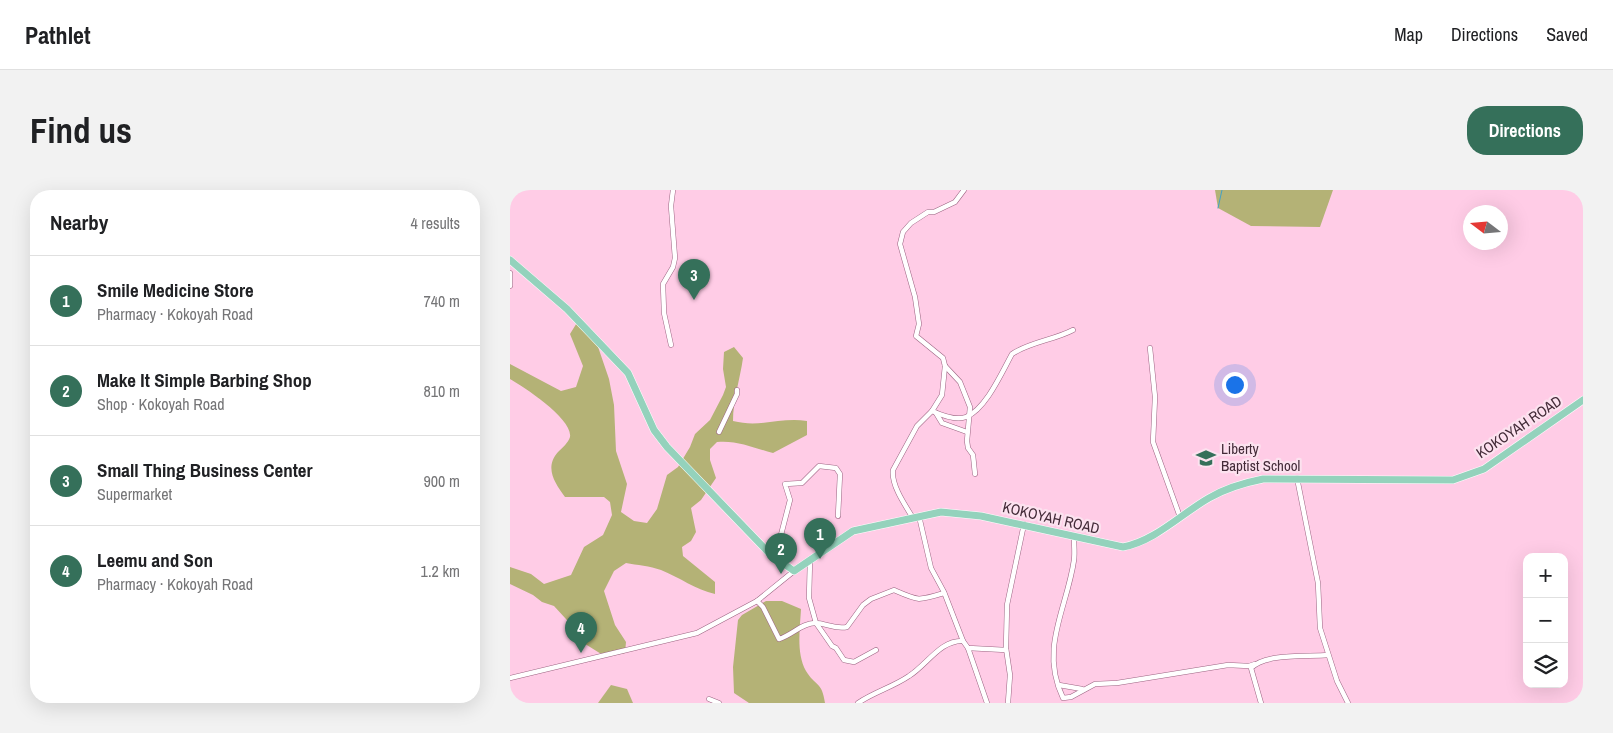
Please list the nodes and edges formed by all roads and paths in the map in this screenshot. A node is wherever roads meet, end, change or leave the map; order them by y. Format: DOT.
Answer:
graph roads {
  1 [pos="673,190"];
  2 [pos="964,190"];
  3 [pos="510,260"];
  4 [pos="510,273"];
  5 [pos="510,286"];
  6 [pos="1073,330"];
  7 [pos="671,345"];
  8 [pos="1150,348"];
  9 [pos="945,366"];
  10 [pos="737,390"];
  11 [pos="1583,400"];
  12 [pos="934,412"];
  13 [pos="968,416"];
  14 [pos="720,432"];
  15 [pos="967,432"];
  16 [pos="975,474"];
  17 [pos="1297,478"];
  18 [pos="838,516"];
  19 [pos="916,517"];
  20 [pos="1180,517"];
  21 [pos="1024,524"];
  22 [pos="1074,537"];
  23 [pos="775,558"];
  24 [pos="810,560"];
  25 [pos="794,571"];
  26 [pos="944,593"];
  27 [pos="757,601"];
  28 [pos="816,623"];
  29 [pos="963,642"];
  30 [pos="968,648"];
  31 [pos="876,650"];
  32 [pos="1006,650"];
  33 [pos="1328,655"];
  34 [pos="1256,664"];
  35 [pos="510,678"];
  36 [pos="1059,685"];
  37 [pos="1082,689"];
  38 [pos="709,699"];
  39 [pos="719,703"];
  40 [pos="858,703"];
  41 [pos="987,703"];
  42 [pos="1008,703"];
  43 [pos="1261,703"];
  44 [pos="1348,703"];
  1 -- 7 [label="street"];
  2 -- 9 [label="street"];
  3 -- 23 [label="main road"];
  4 -- 5 [label="street"];
  6 -- 13 [label="street"];
  8 -- 20 [label="street"];
  9 -- 12 [label="street"];
  9 -- 13 [label="street"];
  10 -- 14 [label="street"];
  11 -- 17 [label="main road, KOKOYAH ROAD"];
  12 -- 13 [label="street"];
  12 -- 15 [label="street"];
  12 -- 19 [label="street"];
  13 -- 15 [label="street"];
  15 -- 16 [label="street"];
  17 -- 20 [label="main road, KOKOYAH ROAD"];
  17 -- 33 [label="street"];
  18 -- 23 [label="street"];
  19 -- 21 [label="main road, KOKOYAH ROAD"];
  19 -- 24 [label="main road, KOKOYAH ROAD"];
  19 -- 26 [label="street"];
  20 -- 22 [label="main road, KOKOYAH ROAD"];
  21 -- 22 [label="main road, KOKOYAH ROAD"];
  21 -- 32 [label="street"];
  22 -- 36 [label="street"];
  23 -- 25 [label="main road"];
  24 -- 25 [label="main road, KOKOYAH ROAD"];
  24 -- 28 [label="street"];
  25 -- 27 [label="street, KOKOYAH ROAD"];
  26 -- 28 [label="street"];
  26 -- 29 [label="street"];
  27 -- 28 [label="street"];
  27 -- 35 [label="street, KOKOYAH ROAD"];
  28 -- 31 [label="street"];
  29 -- 30 [label="street"];
  29 -- 40 [label="street"];
  30 -- 32 [label="street"];
  30 -- 41 [label="street"];
  32 -- 42 [label="street"];
  33 -- 34 [label="street"];
  33 -- 44 [label="street"];
  34 -- 37 [label="street"];
  34 -- 43 [label="street"];
  36 -- 37 [label="street"];
  36 -- 37 [label="street"];
  38 -- 39 [label="street"];
}
